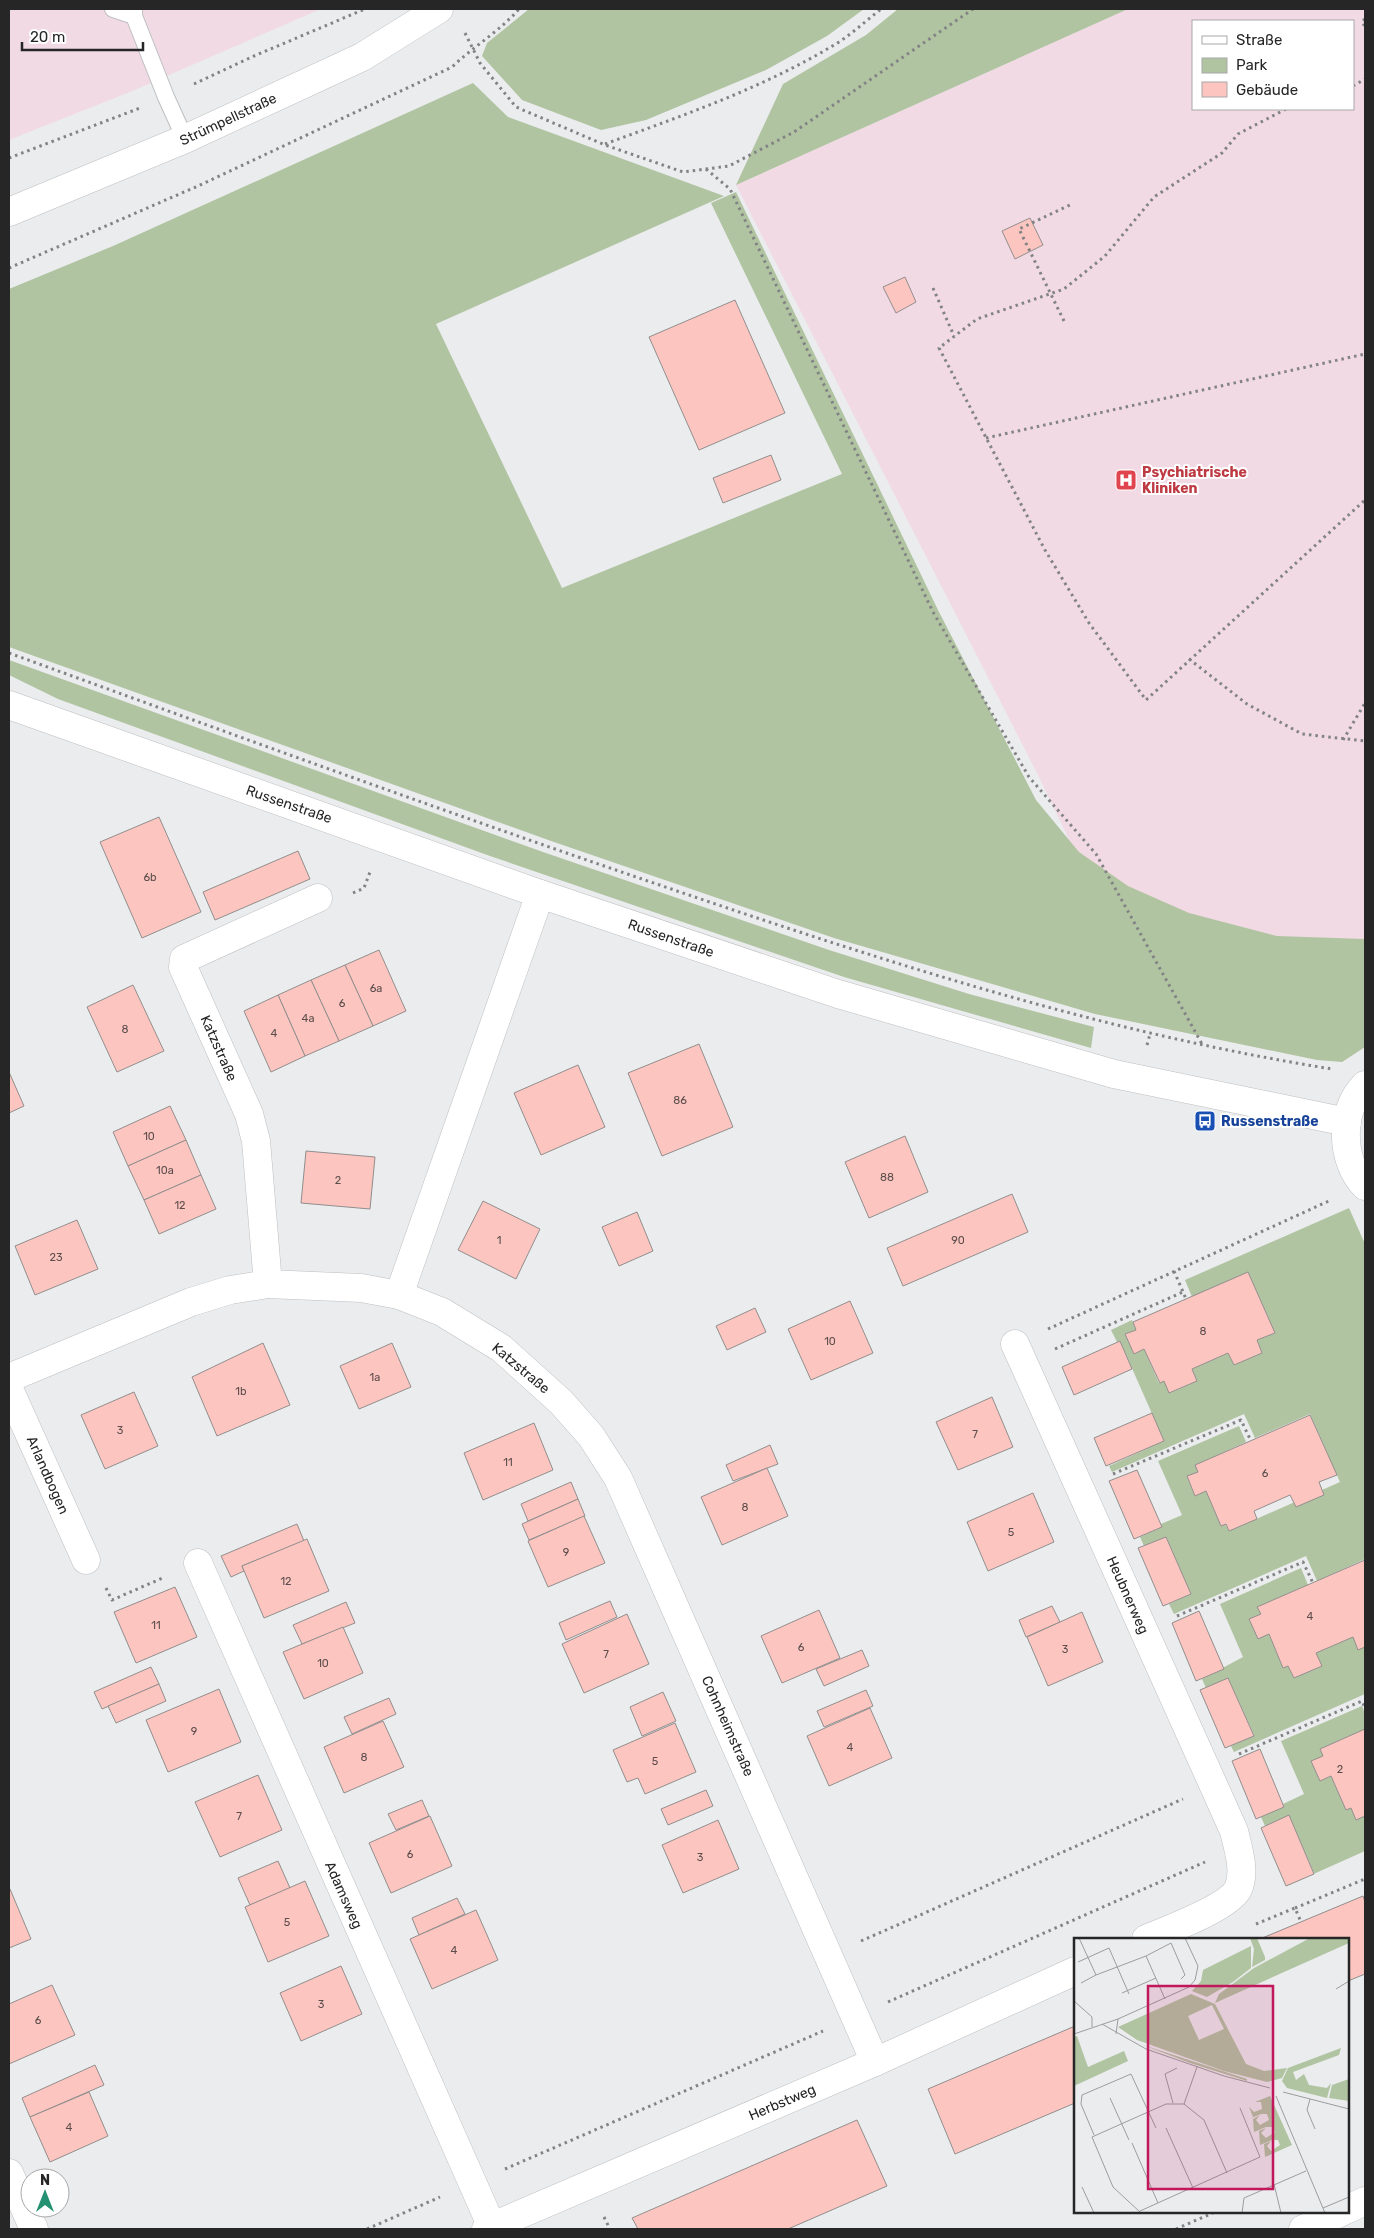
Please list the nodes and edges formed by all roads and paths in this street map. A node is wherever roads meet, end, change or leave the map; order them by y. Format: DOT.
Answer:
graph roads {
  1 [pos="113,9"];
  2 [pos="439,9"];
  3 [pos="519,9"];
  4 [pos="881,9"];
  5 [pos="973,9"];
  6 [pos="136,11"];
  7 [pos="1365,19"];
  8 [pos="1365,28"];
  9 [pos="464,32"];
  10 [pos="472,48"];
  11 [pos="1365,79"];
  12 [pos="1354,85"];
  13 [pos="1284,110"];
  14 [pos="185,138"];
  15 [pos="605,145"];
  16 [pos="706,169"];
  17 [pos="1070,205"];
  18 [pos="9,212"];
  19 [pos="9,268"];
  20 [pos="933,288"];
  21 [pos="1051,294"];
  22 [pos="1064,320"];
  23 [pos="954,336"];
  24 [pos="1365,354"];
  25 [pos="986,438"];
  26 [pos="1365,500"];
  27 [pos="9,653"];
  28 [pos="1189,659"];
  29 [pos="1365,703"];
  30 [pos="9,705"];
  31 [pos="1343,740"];
  32 [pos="1365,741"];
  33 [pos="382,837"];
  34 [pos="540,894"];
  35 [pos="318,898"];
  36 [pos="1202,1045"];
  37 [pos="1336,1070"];
  38 [pos="1365,1085"];
  39 [pos="1347,1122"];
  40 [pos="1364,1184"];
  41 [pos="1174,1271"];
  42 [pos="268,1284"];
  43 [pos="1183,1292"];
  44 [pos="400,1295"];
  45 [pos="1186,1299"];
  46 [pos="1015,1344"];
  47 [pos="1054,1349"];
  48 [pos="9,1378"];
  49 [pos="9,1389"];
  50 [pos="561,1402"];
  51 [pos="1251,1440"];
  52 [pos="1080,1489"];
  53 [pos="86,1560"];
  54 [pos="198,1563"];
  55 [pos="1313,1583"];
  56 [pos="1144,1630"];
  57 [pos="1365,1708"];
  58 [pos="1210,1777"];
  59 [pos="1238,1847"];
  60 [pos="1365,1879"];
  61 [pos="1295,1908"];
  62 [pos="1148,1938"];
  63 [pos="829,1956"];
  64 [pos="1074,1971"];
  65 [pos="856,2016"];
  66 [pos="875,2062"];
  67 [pos="9,2173"];
  68 [pos="471,2184"];
  69 [pos="1365,2201"];
  70 [pos="1349,2209"];
  71 [pos="1213,2213"];
  72 [pos="1340,2213"];
  73 [pos="489,2228"];
  74 [pos="34,2229"];
  75 [pos="367,2229"];
  76 [pos="1176,2229"];
  77 [pos="1303,2229"];
  1 -- 6 [label="lane"];
  2 -- 14 [label="street, Strümpellstraße"];
  3 -- 10 [label="path"];
  4 -- 15 [label="path"];
  5 -- 16 [label="path"];
  6 -- 14 [label="lane"];
  7 -- 8 [label="path"];
  9 -- 10 [label="path"];
  10 -- 15 [label="path"];
  10 -- 19 [label="path"];
  11 -- 12 [label="path"];
  13 -- 21 [label="path"];
  14 -- 18 [label="street, Strümpellstraße"];
  15 -- 16 [label="path"];
  16 -- 36 [label="path"];
  17 -- 21 [label="path"];
  20 -- 23 [label="path"];
  21 -- 22 [label="path"];
  21 -- 23 [label="path"];
  23 -- 25 [label="path"];
  24 -- 25 [label="path"];
  25 -- 28 [label="path"];
  26 -- 28 [label="path"];
  27 -- 36 [label="path"];
  28 -- 31 [label="path"];
  29 -- 31 [label="path"];
  30 -- 33 [label="street, Russenstraße"];
  31 -- 32 [label="path"];
  33 -- 34 [label="street, Russenstraße"];
  33 -- 35 [label="path"];
  34 -- 39 [label="street, Russenstraße"];
  34 -- 44 [label="street"];
  35 -- 42 [label="street, Katzstraße"];
  36 -- 37 [label="path"];
  38 -- 39 [label="street"];
  39 -- 40 [label="street"];
  40 -- 41 [label="path"];
  41 -- 43 [label="path"];
  41 -- 46 [label="path"];
  42 -- 44 [label="street, Katzstraße"];
  42 -- 48 [label="street, Katzstraße"];
  43 -- 45 [label="path"];
  43 -- 47 [label="path"];
  44 -- 50 [label="street, Katzstraße"];
  46 -- 52 [label="street, Heubnerweg"];
  49 -- 53 [label="street, Arlandbogen"];
  50 -- 63 [label="street, Cohnheimstraße"];
  51 -- 52 [label="path"];
  52 -- 56 [label="street, Heubnerweg"];
  53 -- 54 [label="path"];
  54 -- 68 [label="street, Adamsweg"];
  55 -- 56 [label="path"];
  56 -- 58 [label="street, Heubnerweg"];
  57 -- 58 [label="path"];
  58 -- 59 [label="street, Heubnerweg"];
  58 -- 63 [label="path"];
  59 -- 62 [label="street"];
  59 -- 65 [label="path"];
  60 -- 61 [label="path"];
  63 -- 65 [label="street, Cohnheimstraße"];
  64 -- 66 [label="street, Herbstweg"];
  65 -- 66 [label="street, Cohnheimstraße"];
  65 -- 68 [label="path"];
  66 -- 73 [label="street, Herbstweg"];
  67 -- 74 [label="street"];
  68 -- 73 [label="street, Adamsweg"];
  68 -- 75 [label="path"];
  69 -- 70 [label="street"];
  71 -- 76 [label="path"];
  72 -- 77 [label="street"];
}
